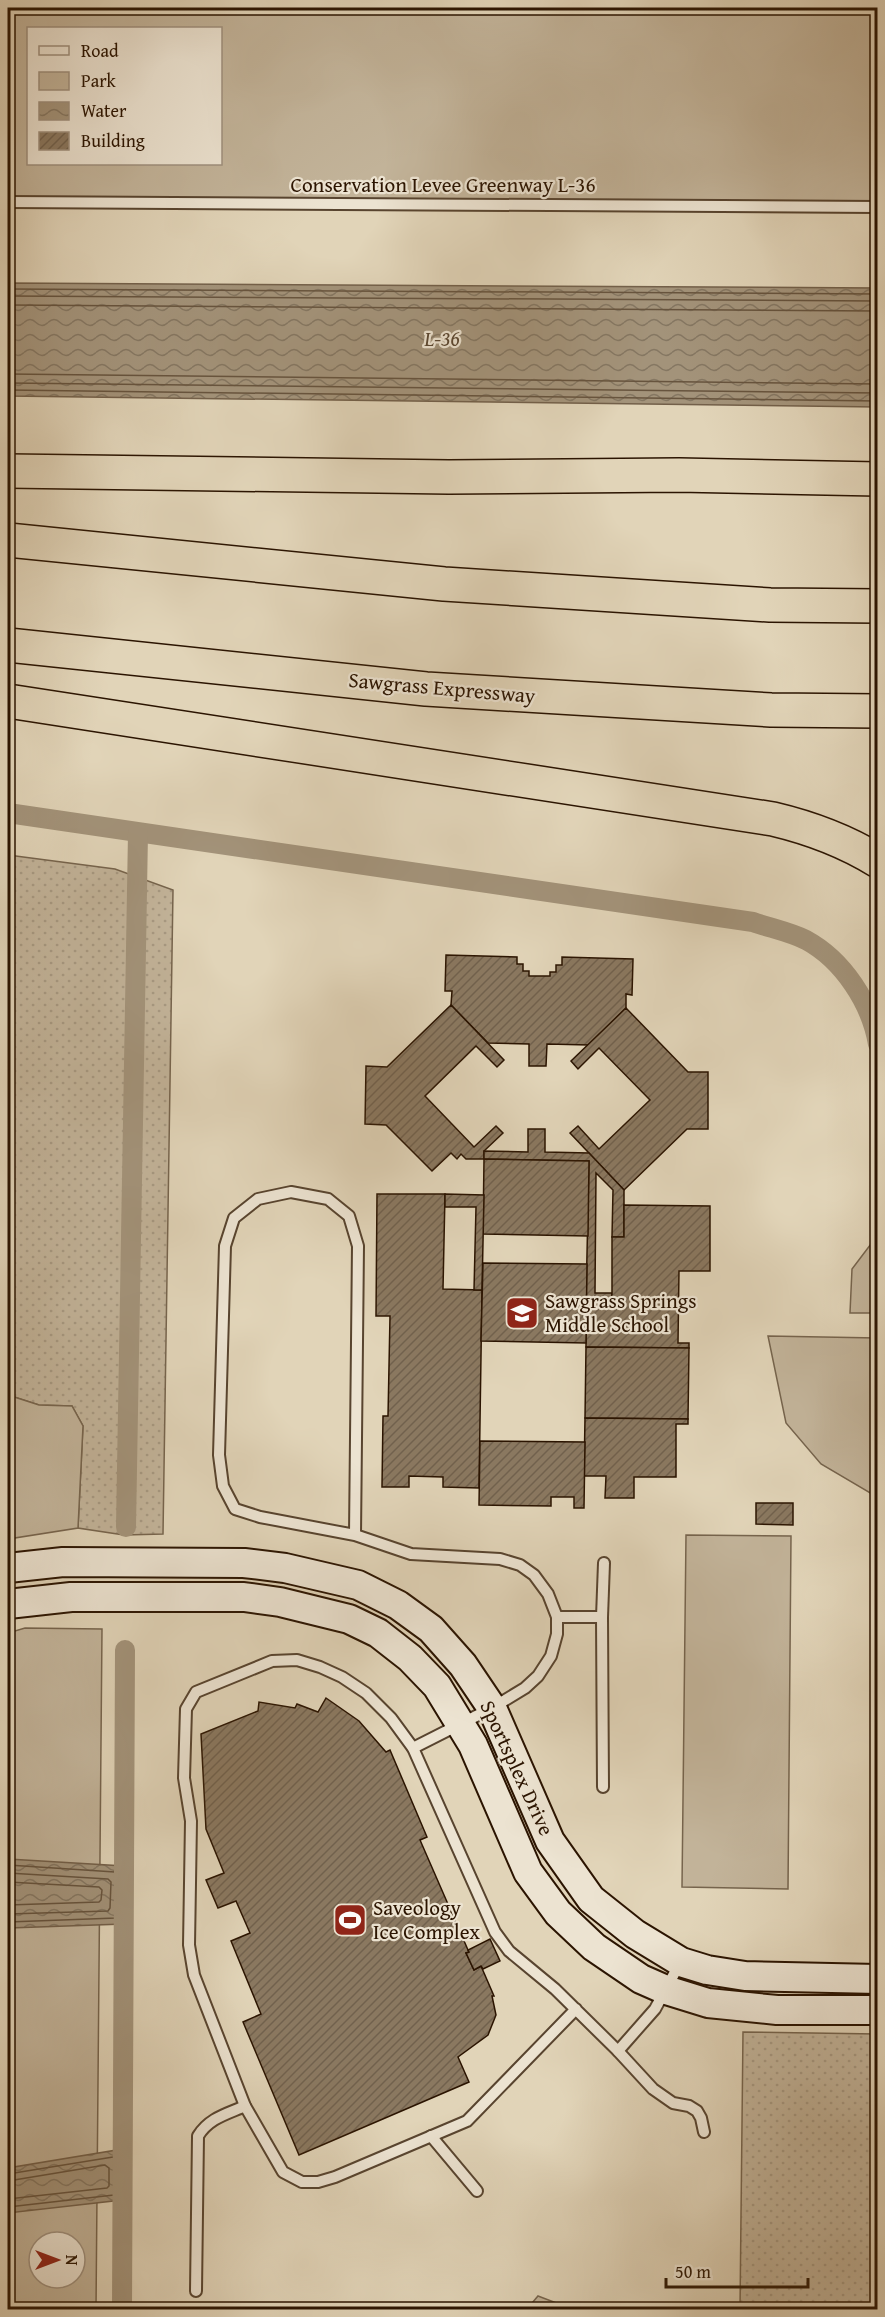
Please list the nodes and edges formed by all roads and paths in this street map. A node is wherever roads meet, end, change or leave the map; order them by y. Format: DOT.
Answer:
graph roads {
  1 [pos="8,202"];
  2 [pos="878,207"];
  3 [pos="8,471"];
  4 [pos="878,479"];
  5 [pos="8,540"];
  6 [pos="878,606"];
  7 [pos="8,645"];
  8 [pos="8,701"];
  9 [pos="878,711"];
  10 [pos="878,861"];
  11 [pos="355,1534"];
  12 [pos="604,1563"];
  13 [pos="8,1568"];
  14 [pos="358,1585"];
  15 [pos="8,1604"];
  16 [pos="556,1617"];
  17 [pos="602,1617"];
  18 [pos="349,1619"];
  19 [pos="492,1708"];
  20 [pos="460,1724"];
  21 [pos="413,1748"];
  22 [pos="603,1787"];
  23 [pos="681,1962"];
  24 [pos="878,1979"];
  25 [pos="666,1990"];
  26 [pos="576,2010"];
  27 [pos="878,2010"];
  28 [pos="618,2051"];
  29 [pos="245,2106"];
  30 [pos="704,2132"];
  31 [pos="431,2136"];
  32 [pos="477,2191"];
  33 [pos="196,2291"];
  1 -- 2 [label="lane, Conservation Levee Greenway L-36"];
  3 -- 4 [label="highway"];
  5 -- 6 [label="highway"];
  7 -- 9 [label="highway, Sawgrass Expressway"];
  8 -- 10 [label="highway"];
  11 -- 11 [label="lane"];
  11 -- 16 [label="lane"];
  12 -- 17 [label="lane"];
  13 -- 14 [label="street, Sportsplex Drive"];
  14 -- 18 [label="street"];
  14 -- 19 [label="street, Sportsplex Drive"];
  15 -- 18 [label="street, Sportsplex Drive"];
  16 -- 17 [label="lane"];
  16 -- 19 [label="lane"];
  17 -- 22 [label="lane"];
  18 -- 20 [label="street, Sportsplex Drive"];
  19 -- 20 [label="lane"];
  19 -- 23 [label="street, Sportsplex Drive"];
  20 -- 21 [label="lane"];
  20 -- 25 [label="street, Sportsplex Drive"];
  21 -- 26 [label="lane"];
  21 -- 29 [label="lane"];
  23 -- 24 [label="street, Sportsplex Drive"];
  23 -- 25 [label="lane"];
  25 -- 27 [label="street, Sportsplex Drive"];
  25 -- 28 [label="lane"];
  26 -- 28 [label="lane"];
  26 -- 31 [label="lane"];
  28 -- 30 [label="lane"];
  29 -- 31 [label="lane"];
  29 -- 33 [label="lane"];
  31 -- 32 [label="lane"];
}
